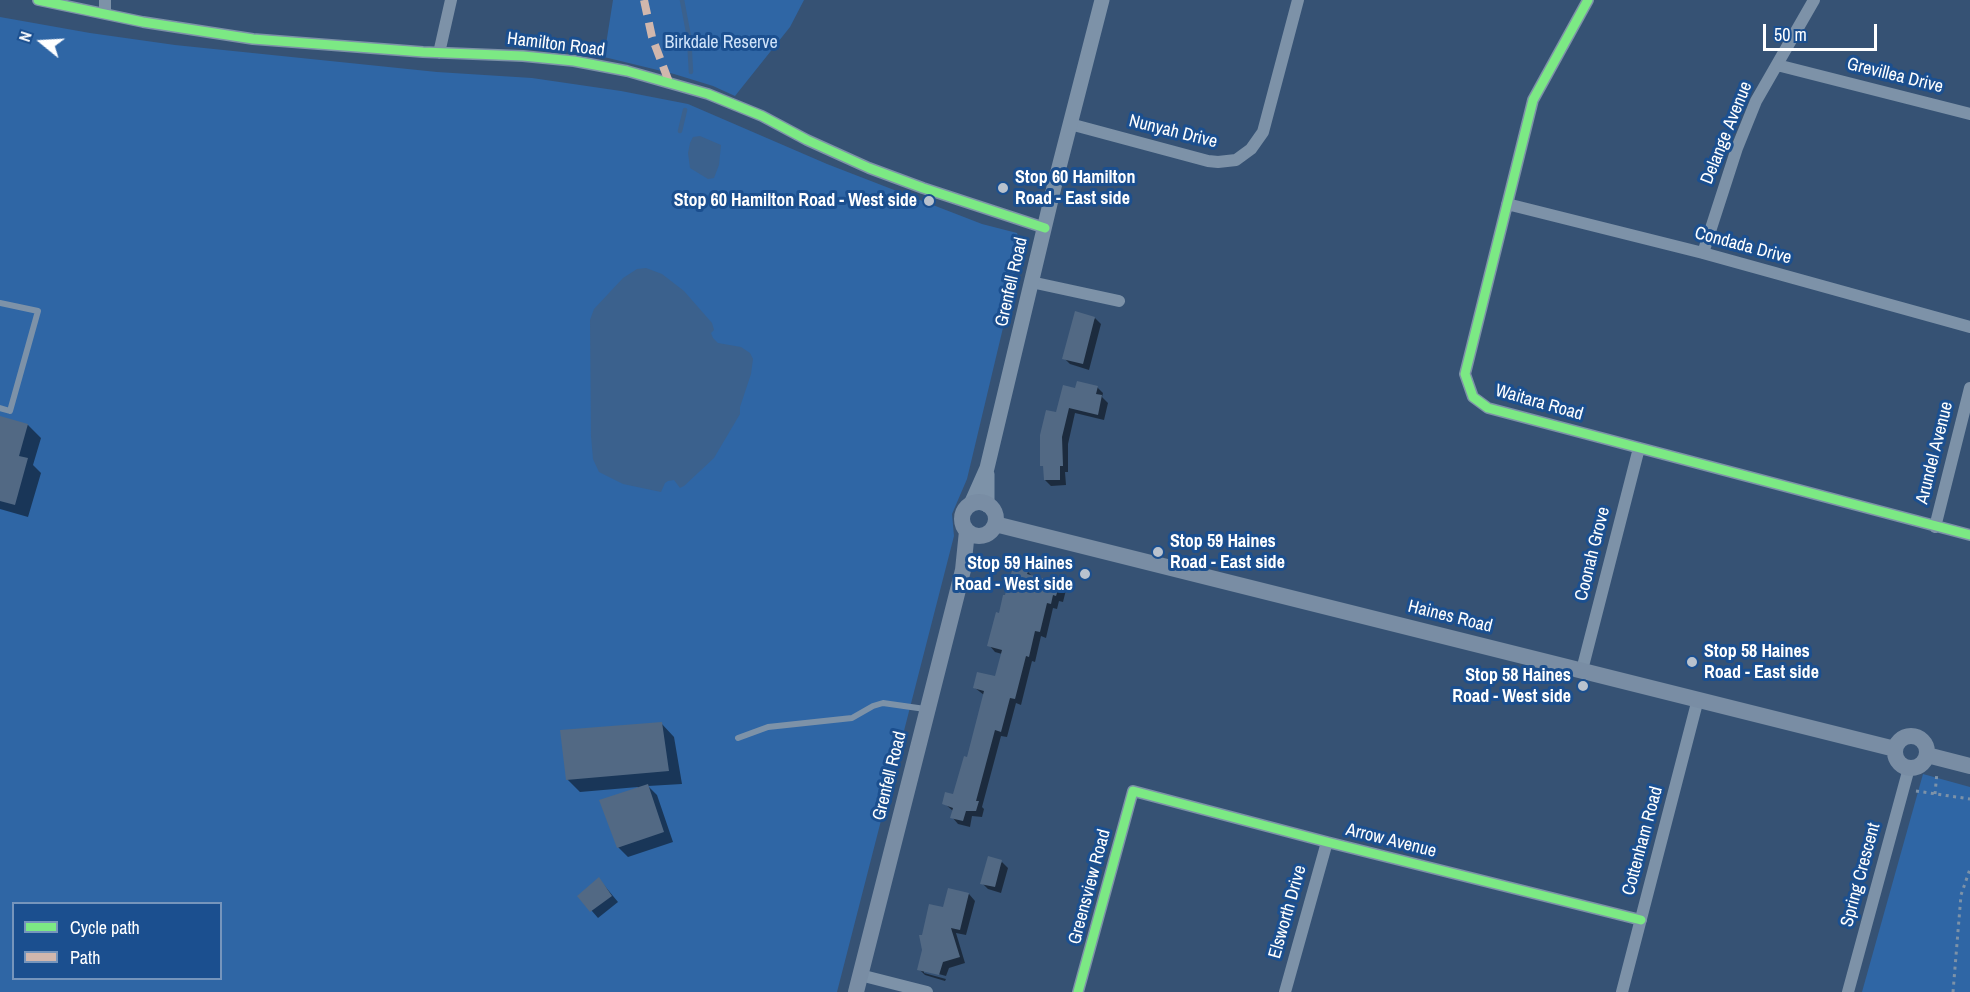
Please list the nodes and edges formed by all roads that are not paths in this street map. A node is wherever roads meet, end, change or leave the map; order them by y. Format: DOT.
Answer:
graph roads {
  1 [pos="38,0"];
  2 [pos="105,0"];
  3 [pos="451,0"];
  4 [pos="1102,0"];
  5 [pos="1298,0"];
  6 [pos="1588,0"];
  7 [pos="1814,0"];
  8 [pos="105,14"];
  9 [pos="439,53"];
  10 [pos="1777,65"];
  11 [pos="1970,114"];
  12 [pos="1070,124"];
  13 [pos="1507,204"];
  14 [pos="1044,228"];
  15 [pos="1703,253"];
  16 [pos="1031,282"];
  17 [pos="1119,301"];
  18 [pos="0,303"];
  19 [pos="1970,327"];
  20 [pos="1970,388"];
  21 [pos="0,408"];
  22 [pos="1639,448"];
  23 [pos="979,505"];
  24 [pos="1935,527"];
  25 [pos="982,530"];
  26 [pos="1970,535"];
  27 [pos="1582,670"];
  28 [pos="1698,699"];
  29 [pos="926,710"];
  30 [pos="738,738"];
  31 [pos="1896,748"];
  32 [pos="1934,757"];
  33 [pos="1970,766"];
  34 [pos="1909,768"];
  35 [pos="1133,791"];
  36 [pos="1327,842"];
  37 [pos="1641,920"];
  38 [pos="860,975"];
  39 [pos="856,992"];
  40 [pos="927,992"];
  41 [pos="1078,992"];
  42 [pos="1285,992"];
  43 [pos="1622,992"];
  44 [pos="1848,992"];
  1 -- 8 [label="street, Hamilton Road"];
  2 -- 8 [label="street"];
  3 -- 9 [label="street"];
  4 -- 12 [label="street, Grenfell Road"];
  5 -- 12 [label="street, Nunyah Drive"];
  6 -- 13 [label="street, Waitara Road"];
  7 -- 10 [label="street, Delange Avenue"];
  8 -- 9 [label="street, Hamilton Road"];
  9 -- 14 [label="street, Hamilton Road"];
  10 -- 11 [label="street, Grevillea Drive"];
  10 -- 15 [label="street, Delange Avenue"];
  12 -- 14 [label="street, Grenfell Road"];
  13 -- 15 [label="street, Condada Drive"];
  13 -- 22 [label="street, Waitara Road"];
  14 -- 16 [label="street, Grenfell Road"];
  15 -- 19 [label="street, Condada Drive"];
  16 -- 17 [label="street"];
  16 -- 23 [label="street, Grenfell Road"];
  18 -- 21 [label="lane"];
  20 -- 24 [label="street, Arundel Avenue"];
  22 -- 24 [label="street, Waitara Road"];
  22 -- 27 [label="street, Coonah Grove"];
  23 -- 25 [label="main road"];
  23 -- 25 [label="main road"];
  24 -- 26 [label="street, Waitara Road"];
  25 -- 27 [label="main road, Haines Road"];
  25 -- 29 [label="main road, Grenfell Road"];
  27 -- 28 [label="main road, Haines Road"];
  28 -- 31 [label="main road, Haines Road"];
  28 -- 37 [label="street, Cottenham Road"];
  29 -- 30 [label="lane"];
  29 -- 38 [label="main road, Grenfell Road"];
  31 -- 32 [label="main road"];
  31 -- 34 [label="main road"];
  32 -- 33 [label="main road"];
  32 -- 34 [label="main road"];
  34 -- 44 [label="street, Spring Crescent"];
  35 -- 36 [label="street, Arrow Avenue"];
  35 -- 41 [label="street, Greensview Road"];
  36 -- 37 [label="street, Arrow Avenue"];
  36 -- 42 [label="street, Elsworth Drive"];
  37 -- 43 [label="street, Cottenham Road"];
  38 -- 39 [label="main road, Grenfell Road"];
  38 -- 40 [label="street"];
}
